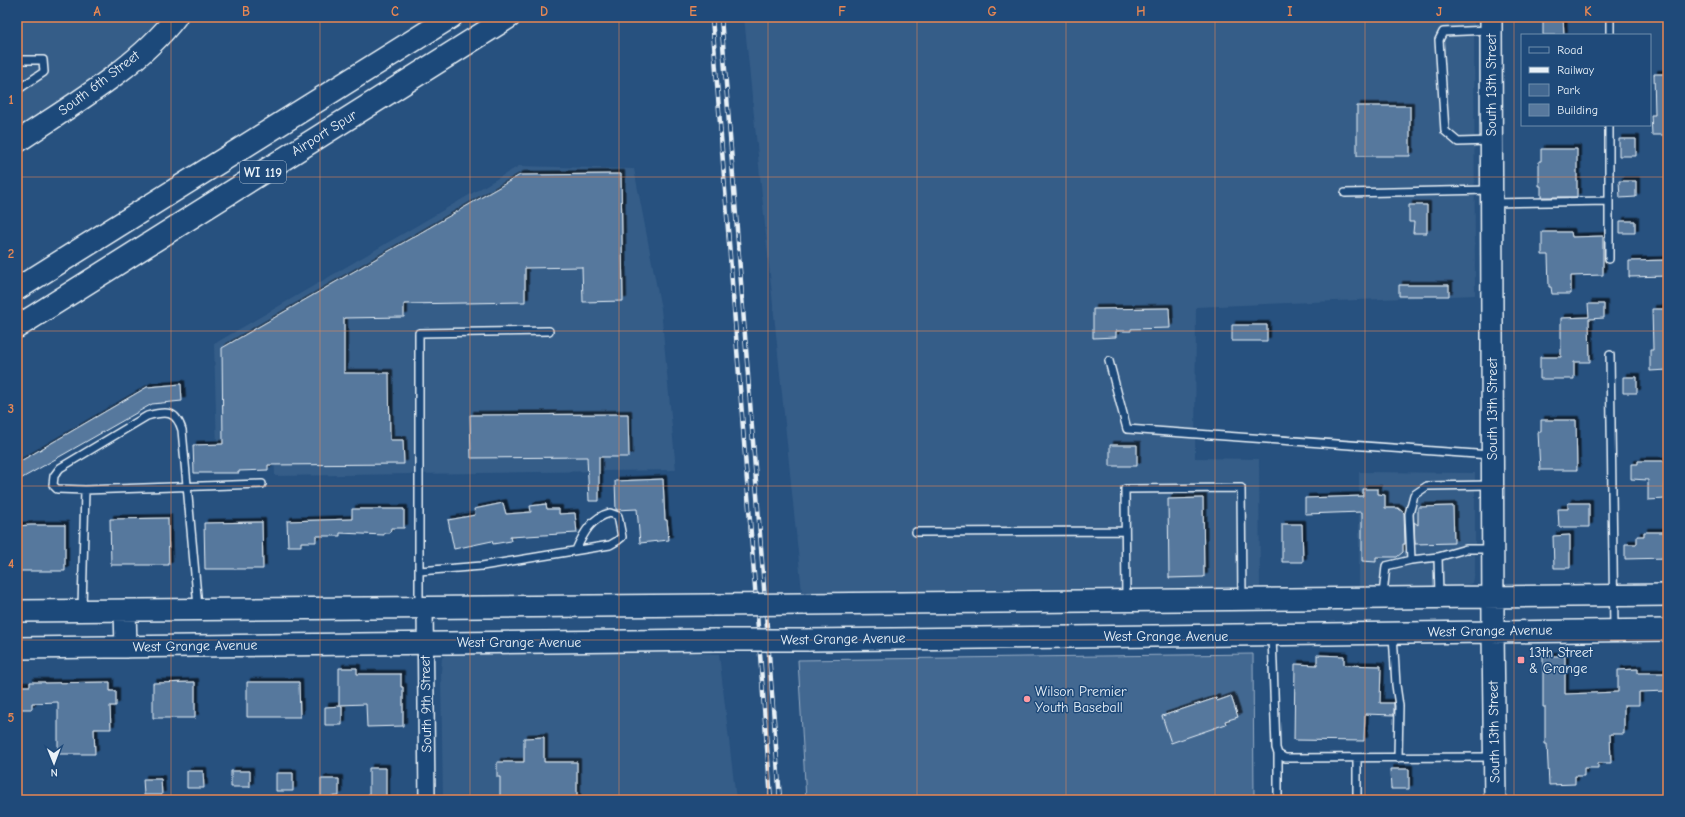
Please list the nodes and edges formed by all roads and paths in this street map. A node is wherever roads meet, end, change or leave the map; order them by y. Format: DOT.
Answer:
graph roads {
  1 [pos="176,17"];
  2 [pos="451,17"];
  3 [pos="509,17"];
  4 [pos="1610,17"];
  5 [pos="1491,23"];
  6 [pos="1610,34"];
  7 [pos="17,60"];
  8 [pos="17,90"];
  9 [pos="1609,126"];
  10 [pos="1491,141"];
  11 [pos="17,142"];
  12 [pos="1345,193"];
  13 [pos="1492,196"];
  14 [pos="1609,201"];
  15 [pos="1609,259"];
  16 [pos="17,289"];
  17 [pos="17,327"];
  18 [pos="549,331"];
  19 [pos="1610,355"];
  20 [pos="1110,361"];
  21 [pos="1492,455"];
  22 [pos="262,484"];
  23 [pos="1493,485"];
  24 [pos="187,487"];
  25 [pos="85,490"];
  26 [pos="1125,531"];
  27 [pos="916,532"];
  28 [pos="1493,549"];
  29 [pos="576,550"];
  30 [pos="1438,557"];
  31 [pos="1411,560"];
  32 [pos="419,571"];
  33 [pos="1668,595"];
  34 [pos="1614,596"];
  35 [pos="1493,597"];
  36 [pos="1439,598"];
  37 [pos="1353,599"];
  38 [pos="1382,599"];
  39 [pos="1243,600"];
  40 [pos="1126,601"];
  41 [pos="422,608"];
  42 [pos="125,610"];
  43 [pos="199,610"];
  44 [pos="17,611"];
  45 [pos="82,611"];
  46 [pos="1614,630"];
  47 [pos="1668,630"];
  48 [pos="1493,631"];
  49 [pos="1393,632"];
  50 [pos="1354,633"];
  51 [pos="1272,635"];
  52 [pos="1126,636"];
  53 [pos="425,643"];
  54 [pos="126,647"];
  55 [pos="17,648"];
  56 [pos="1278,754"];
  57 [pos="1495,757"];
  58 [pos="1357,758"];
  59 [pos="1398,758"];
  60 [pos="427,800"];
  61 [pos="1278,800"];
  62 [pos="1357,800"];
  63 [pos="1495,800"];
  1 -- 11 [label="street, South 6th Street"];
  2 -- 16 [label="highway, WI 119"];
  3 -- 17 [label="highway, Airport Spur / WI 119"];
  4 -- 6 [label="lane"];
  5 -- 10 [label="street, South 13th Street"];
  5 -- 10 [label="lane"];
  7 -- 8 [label="lane"];
  9 -- 14 [label="lane"];
  10 -- 13 [label="street, South 13th Street"];
  12 -- 13 [label="lane"];
  13 -- 14 [label="lane"];
  13 -- 21 [label="street, South 13th Street"];
  14 -- 15 [label="lane"];
  18 -- 32 [label="lane"];
  19 -- 34 [label="lane"];
  20 -- 21 [label="lane"];
  21 -- 23 [label="street, South 13th Street"];
  22 -- 24 [label="lane"];
  23 -- 28 [label="street, South 13th Street"];
  23 -- 31 [label="lane"];
  24 -- 25 [label="lane"];
  24 -- 25 [label="lane"];
  24 -- 43 [label="lane"];
  25 -- 45 [label="lane"];
  26 -- 27 [label="lane"];
  26 -- 39 [label="lane"];
  26 -- 40 [label="lane"];
  28 -- 30 [label="lane"];
  28 -- 35 [label="street, South 13th Street"];
  29 -- 29 [label="lane"];
  29 -- 32 [label="lane"];
  30 -- 31 [label="lane"];
  30 -- 36 [label="lane"];
  31 -- 38 [label="lane"];
  32 -- 41 [label="lane"];
  33 -- 34 [label="street"];
  34 -- 35 [label="street"];
  34 -- 46 [label="lane"];
  35 -- 36 [label="street"];
  35 -- 48 [label="street, South 13th Street"];
  36 -- 38 [label="street"];
  37 -- 38 [label="street"];
  37 -- 39 [label="street"];
  37 -- 50 [label="street"];
  39 -- 40 [label="street"];
  40 -- 41 [label="street, bridge"];
  40 -- 52 [label="street"];
  41 -- 43 [label="street"];
  41 -- 53 [label="street, South 9th Street"];
  42 -- 43 [label="street"];
  42 -- 45 [label="street"];
  42 -- 54 [label="street"];
  44 -- 45 [label="street"];
  46 -- 47 [label="street, West Grange Avenue"];
  46 -- 48 [label="street, West Grange Avenue"];
  48 -- 49 [label="street, West Grange Avenue"];
  48 -- 57 [label="street, South 13th Street"];
  49 -- 50 [label="street, West Grange Avenue"];
  49 -- 59 [label="lane"];
  50 -- 51 [label="street, West Grange Avenue"];
  51 -- 52 [label="street, West Grange Avenue"];
  51 -- 56 [label="lane"];
  52 -- 53 [label="street, West Grange Avenue, bridge"];
  53 -- 54 [label="street, West Grange Avenue"];
  53 -- 60 [label="street, South 9th Street"];
  54 -- 55 [label="street, West Grange Avenue"];
  56 -- 58 [label="lane"];
  56 -- 61 [label="lane"];
  57 -- 59 [label="lane"];
  57 -- 63 [label="street, South 13th Street"];
  58 -- 59 [label="lane"];
  58 -- 62 [label="lane"];
}
